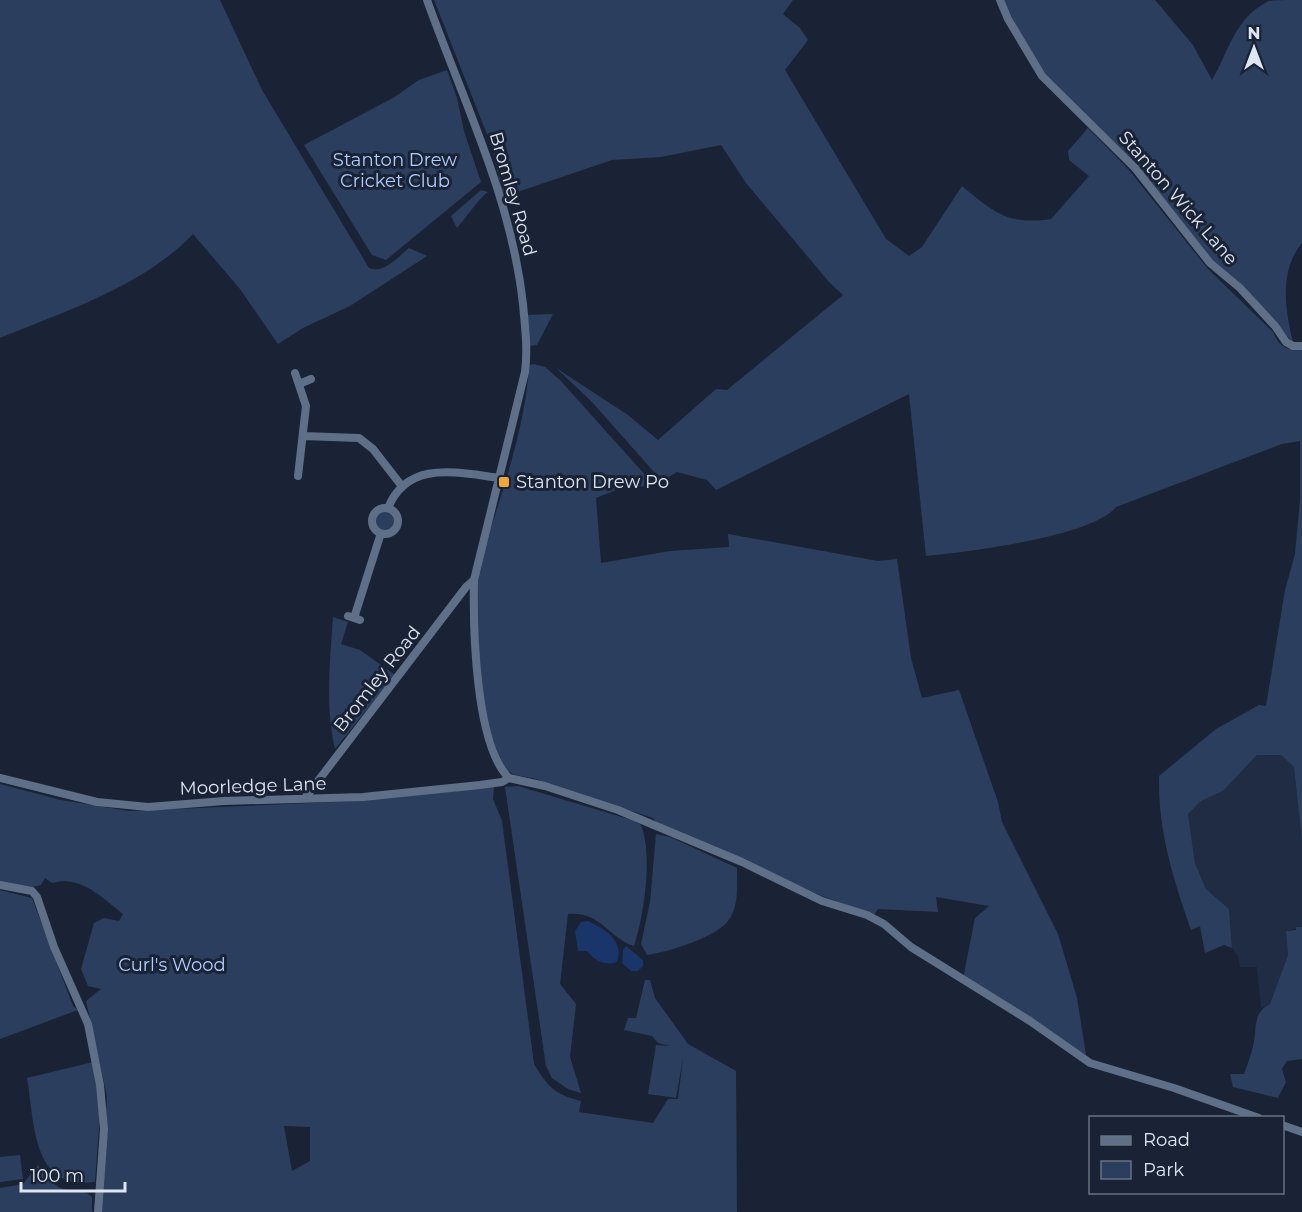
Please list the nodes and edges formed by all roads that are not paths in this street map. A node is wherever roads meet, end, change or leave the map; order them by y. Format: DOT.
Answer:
graph roads {
  1 [pos="427,0"];
  2 [pos="1000,0"];
  3 [pos="1302,346"];
  4 [pos="295,373"];
  5 [pos="311,379"];
  6 [pos="299,384"];
  7 [pos="303,436"];
  8 [pos="298,476"];
  9 [pos="501,477"];
  10 [pos="401,485"];
  11 [pos="388,508"];
  12 [pos="381,533"];
  13 [pos="474,580"];
  14 [pos="354,618"];
  15 [pos="0,778"];
  16 [pos="509,778"];
  17 [pos="305,798"];
  18 [pos="0,885"];
  19 [pos="1253,1116"];
  20 [pos="1284,1126"];
  21 [pos="1302,1132"];
  22 [pos="98,1212"];
  1 -- 9 [label="street, Bromley Road"];
  2 -- 3 [label="street, Stanton Wick Lane"];
  4 -- 6 [label="street"];
  5 -- 6 [label="street"];
  6 -- 7 [label="street"];
  7 -- 8 [label="street"];
  7 -- 10 [label="street"];
  9 -- 10 [label="street"];
  9 -- 13 [label="street, Bromley Road"];
  10 -- 11 [label="street"];
  11 -- 12 [label="street"];
  11 -- 12 [label="street"];
  12 -- 14 [label="street"];
  13 -- 16 [label="street, Bromley Road"];
  13 -- 17 [label="street, Bromley Road"];
  15 -- 17 [label="street, Moorledge Lane"];
  16 -- 17 [label="street, Moorledge Lane"];
  16 -- 19 [label="street"];
  18 -- 22 [label="street"];
  20 -- 21 [label="street"];
}
